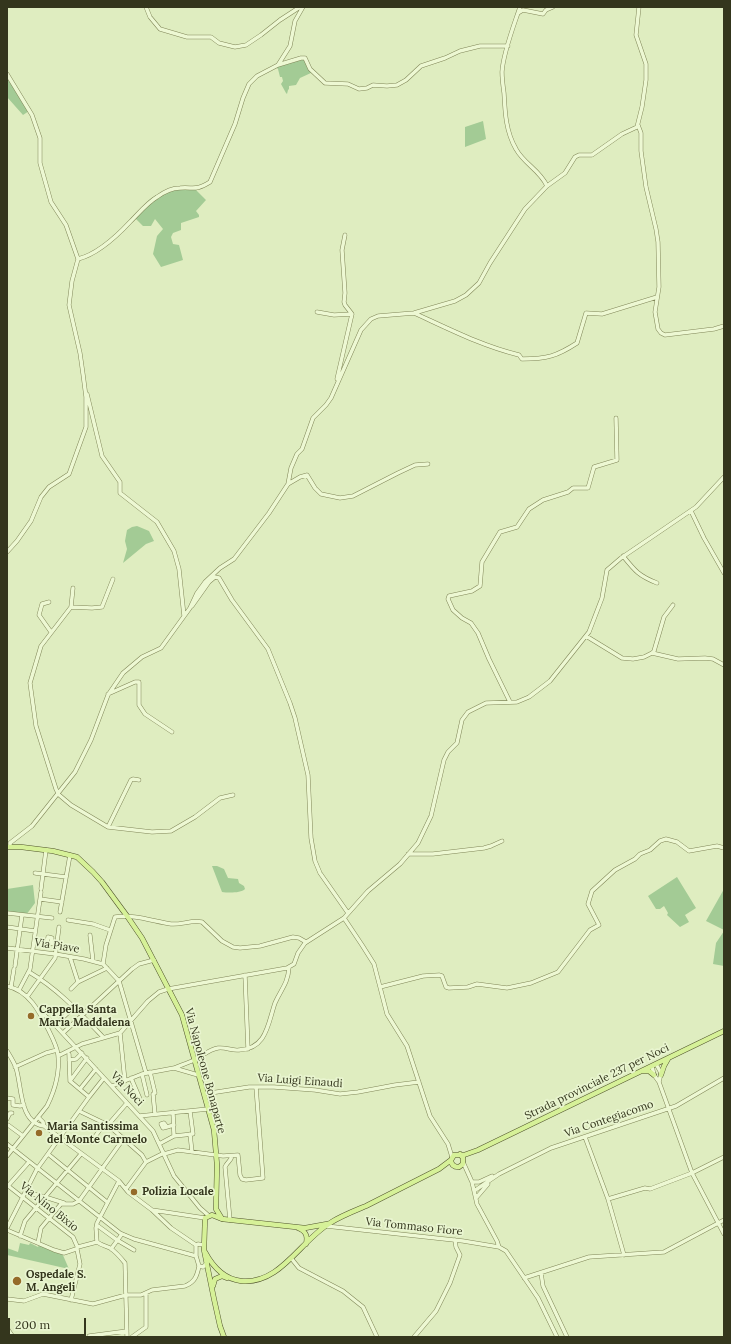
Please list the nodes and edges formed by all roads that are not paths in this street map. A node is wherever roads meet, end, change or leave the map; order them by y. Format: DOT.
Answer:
graph roads {
  1 [pos="146,7"];
  2 [pos="301,7"];
  3 [pos="520,7"];
  4 [pos="553,7"];
  5 [pos="639,7"];
  6 [pos="518,13"];
  7 [pos="508,46"];
  8 [pos="278,65"];
  9 [pos="7,74"];
  10 [pos="638,125"];
  11 [pos="547,186"];
  12 [pos="345,234"];
  13 [pos="78,260"];
  14 [pos="657,297"];
  15 [pos="317,312"];
  16 [pos="414,313"];
  17 [pos="352,314"];
  18 [pos="724,326"];
  19 [pos="84,379"];
  20 [pos="334,390"];
  21 [pos="616,418"];
  22 [pos="428,464"];
  23 [pos="724,477"];
  24 [pos="288,484"];
  25 [pos="691,511"];
  26 [pos="7,552"];
  27 [pos="623,556"];
  28 [pos="724,573"];
  29 [pos="113,579"];
  30 [pos="656,583"];
  31 [pos="73,588"];
  32 [pos="48,602"];
  33 [pos="673,605"];
  34 [pos="71,607"];
  35 [pos="190,608"];
  36 [pos="184,616"];
  37 [pos="51,632"];
  38 [pos="586,636"];
  39 [pos="652,653"];
  40 [pos="724,665"];
  41 [pos="108,695"];
  42 [pos="510,702"];
  43 [pos="172,732"];
  44 [pos="139,780"];
  45 [pos="58,793"];
  46 [pos="233,795"];
  47 [pos="108,827"];
  48 [pos="502,841"];
  49 [pos="8,847"];
  50 [pos="724,848"];
  51 [pos="46,850"];
  52 [pos="408,854"];
  53 [pos="70,855"];
  54 [pos="35,873"];
  55 [pos="43,874"];
  56 [pos="66,877"];
  57 [pos="40,899"];
  58 [pos="62,902"];
  59 [pos="60,912"];
  60 [pos="7,913"];
  61 [pos="348,913"];
  62 [pos="22,915"];
  63 [pos="128,916"];
  64 [pos="37,917"];
  65 [pos="52,918"];
  66 [pos="344,918"];
  67 [pos="68,920"];
  68 [pos="58,927"];
  69 [pos="7,928"];
  70 [pos="20,929"];
  71 [pos="110,930"];
  72 [pos="36,931"];
  73 [pos="90,934"];
  74 [pos="306,942"];
  75 [pos="51,943"];
  76 [pos="57,944"];
  77 [pos="7,948"];
  78 [pos="17,949"];
  79 [pos="33,951"];
  80 [pos="55,954"];
  81 [pos="70,957"];
  82 [pos="154,960"];
  83 [pos="92,961"];
  84 [pos="103,964"];
  85 [pos="289,967"];
  86 [pos="107,968"];
  87 [pos="29,972"];
  88 [pos="245,975"];
  89 [pos="40,979"];
  90 [pos="119,981"];
  91 [pos="78,982"];
  92 [pos="9,987"];
  93 [pos="380,987"];
  94 [pos="71,989"];
  95 [pos="168,989"];
  96 [pos="19,990"];
  97 [pos="27,996"];
  98 [pos="74,1007"];
  99 [pos="40,1012"];
  100 [pos="82,1015"];
  101 [pos="131,1020"];
  102 [pos="55,1025"];
  103 [pos="724,1031"];
  104 [pos="63,1033"];
  105 [pos="120,1033"];
  106 [pos="103,1037"];
  107 [pos="75,1047"];
  108 [pos="248,1049"];
  109 [pos="57,1050"];
  110 [pos="7,1051"];
  111 [pos="82,1053"];
  112 [pos="69,1054"];
  113 [pos="58,1056"];
  114 [pos="669,1057"];
  115 [pos="87,1058"];
  116 [pos="69,1060"];
  117 [pos="194,1060"];
  118 [pos="654,1065"];
  119 [pos="15,1067"];
  120 [pos="96,1068"];
  121 [pos="174,1068"];
  122 [pos="642,1071"];
  123 [pos="146,1073"];
  124 [pos="198,1074"];
  125 [pos="654,1075"];
  126 [pos="661,1075"];
  127 [pos="104,1078"];
  128 [pos="131,1078"];
  129 [pos="724,1078"];
  130 [pos="70,1081"];
  131 [pos="125,1082"];
  132 [pos="419,1082"];
  133 [pos="659,1082"];
  134 [pos="112,1086"];
  135 [pos="256,1087"];
  136 [pos="80,1089"];
  137 [pos="204,1094"];
  138 [pos="147,1096"];
  139 [pos="89,1097"];
  140 [pos="7,1098"];
  141 [pos="140,1099"];
  142 [pos="127,1103"];
  143 [pos="24,1106"];
  144 [pos="668,1108"];
  145 [pos="208,1109"];
  146 [pos="79,1111"];
  147 [pos="190,1111"];
  148 [pos="173,1112"];
  149 [pos="12,1113"];
  150 [pos="155,1114"];
  151 [pos="139,1116"];
  152 [pos="38,1117"];
  153 [pos="7,1119"];
  154 [pos="34,1122"];
  155 [pos="107,1124"];
  156 [pos="174,1125"];
  157 [pos="9,1126"];
  158 [pos="44,1126"];
  159 [pos="167,1127"];
  160 [pos="191,1134"];
  161 [pos="23,1136"];
  162 [pos="174,1136"];
  163 [pos="585,1137"];
  164 [pos="59,1138"];
  165 [pos="124,1138"];
  166 [pos="91,1142"];
  167 [pos="7,1144"];
  168 [pos="159,1144"];
  169 [pos="448,1144"];
  170 [pos="13,1148"];
  171 [pos="478,1150"];
  172 [pos="192,1152"];
  173 [pos="164,1153"];
  174 [pos="48,1154"];
  175 [pos="81,1154"];
  176 [pos="216,1154"];
  177 [pos="458,1154"];
  178 [pos="7,1156"];
  179 [pos="232,1156"];
  180 [pos="724,1157"];
  181 [pos="451,1158"];
  182 [pos="29,1162"];
  183 [pos="146,1162"];
  184 [pos="464,1162"];
  185 [pos="457,1166"];
  186 [pos="102,1168"];
  187 [pos="37,1169"];
  188 [pos="439,1169"];
  189 [pos="68,1170"];
  190 [pos="692,1173"];
  191 [pos="499,1174"];
  192 [pos="119,1181"];
  193 [pos="472,1182"];
  194 [pos="56,1184"];
  195 [pos="7,1186"];
  196 [pos="88,1187"];
  197 [pos="126,1189"];
  198 [pos="474,1191"];
  199 [pos="25,1192"];
  200 [pos="45,1197"];
  201 [pos="22,1198"];
  202 [pos="476,1198"];
  203 [pos="608,1199"];
  204 [pos="79,1201"];
  205 [pos="108,1202"];
  206 [pos="64,1203"];
  207 [pos="36,1207"];
  208 [pos="216,1209"];
  209 [pos="152,1210"];
  210 [pos="168,1213"];
  211 [pos="208,1216"];
  212 [pos="7,1217"];
  213 [pos="100,1217"];
  214 [pos="50,1218"];
  215 [pos="222,1219"];
  216 [pos="11,1220"];
  217 [pos="230,1220"];
  218 [pos="724,1220"];
  219 [pos="718,1222"];
  220 [pos="166,1223"];
  221 [pos="327,1225"];
  222 [pos="98,1226"];
  223 [pos="297,1227"];
  224 [pos="7,1229"];
  225 [pos="122,1234"];
  226 [pos="724,1234"];
  227 [pos="20,1236"];
  228 [pos="117,1240"];
  229 [pos="454,1240"];
  230 [pos="97,1242"];
  231 [pos="38,1243"];
  232 [pos="306,1244"];
  233 [pos="196,1245"];
  234 [pos="204,1245"];
  235 [pos="77,1247"];
  236 [pos="499,1247"];
  237 [pos="111,1249"];
  238 [pos="134,1250"];
  239 [pos="205,1252"];
  240 [pos="624,1255"];
  241 [pos="196,1256"];
  242 [pos="290,1258"];
  243 [pos="207,1263"];
  244 [pos="199,1266"];
  245 [pos="541,1273"];
  246 [pos="229,1278"];
  247 [pos="524,1278"];
  248 [pos="212,1292"];
  249 [pos="146,1293"];
  250 [pos="126,1295"];
  251 [pos="7,1299"];
  252 [pos="71,1300"];
  253 [pos="7,1328"];
  254 [pos="127,1331"];
  255 [pos="89,1336"];
  256 [pos="13,1337"];
  257 [pos="127,1337"];
  258 [pos="132,1337"];
  259 [pos="224,1337"];
  260 [pos="377,1337"];
  261 [pos="414,1337"];
  262 [pos="557,1337"];
  263 [pos="567,1337"];
  1 -- 2 [label="street"];
  2 -- 8 [label="street"];
  3 -- 6 [label="street"];
  4 -- 6 [label="street"];
  5 -- 10 [label="street"];
  6 -- 7 [label="street"];
  7 -- 8 [label="street"];
  7 -- 11 [label="street"];
  8 -- 13 [label="street"];
  9 -- 13 [label="street"];
  10 -- 11 [label="street"];
  10 -- 14 [label="street"];
  11 -- 16 [label="street"];
  12 -- 17 [label="street"];
  13 -- 19 [label="street"];
  14 -- 16 [label="street"];
  14 -- 18 [label="street"];
  15 -- 17 [label="street"];
  16 -- 20 [label="street"];
  17 -- 20 [label="street"];
  19 -- 26 [label="street"];
  19 -- 36 [label="street"];
  20 -- 24 [label="street"];
  21 -- 42 [label="street"];
  22 -- 24 [label="street"];
  23 -- 25 [label="street"];
  24 -- 35 [label="street"];
  25 -- 27 [label="street"];
  25 -- 28 [label="street"];
  27 -- 30 [label="street"];
  27 -- 38 [label="street"];
  29 -- 34 [label="street"];
  31 -- 34 [label="street"];
  32 -- 37 [label="street"];
  33 -- 39 [label="street"];
  34 -- 37 [label="street"];
  35 -- 36 [label="street"];
  35 -- 61 [label="street"];
  36 -- 41 [label="street"];
  37 -- 45 [label="street"];
  38 -- 39 [label="street"];
  38 -- 42 [label="street"];
  39 -- 40 [label="street"];
  41 -- 43 [label="street"];
  41 -- 45 [label="street"];
  42 -- 52 [label="street"];
  44 -- 47 [label="street"];
  45 -- 47 [label="street"];
  45 -- 49 [label="street"];
  46 -- 47 [label="street"];
  48 -- 52 [label="street"];
  49 -- 51 [label="main road"];
  50 -- 93 [label="street"];
  51 -- 53 [label="main road"];
  51 -- 55 [label="street"];
  52 -- 61 [label="street"];
  53 -- 56 [label="street"];
  53 -- 63 [label="main road, Via Napoleone Bonaparte"];
  54 -- 55 [label="street"];
  55 -- 56 [label="street"];
  55 -- 57 [label="street"];
  56 -- 58 [label="street"];
  57 -- 58 [label="street"];
  57 -- 64 [label="street"];
  58 -- 59 [label="street"];
  60 -- 62 [label="street"];
  61 -- 66 [label="street"];
  62 -- 64 [label="street"];
  62 -- 70 [label="street"];
  63 -- 71 [label="street"];
  63 -- 74 [label="street"];
  63 -- 82 [label="main road, Via Napoleone Bonaparte"];
  64 -- 65 [label="street"];
  64 -- 72 [label="street"];
  66 -- 74 [label="street"];
  66 -- 93 [label="street"];
  67 -- 71 [label="street"];
  68 -- 76 [label="street"];
  69 -- 70 [label="street"];
  70 -- 72 [label="street"];
  70 -- 78 [label="street"];
  71 -- 84 [label="street"];
  72 -- 79 [label="street"];
  73 -- 83 [label="street"];
  74 -- 85 [label="street"];
  75 -- 76 [label="street"];
  76 -- 80 [label="street"];
  77 -- 78 [label="street, Via Piave"];
  78 -- 79 [label="street, Via Piave"];
  78 -- 92 [label="street"];
  79 -- 80 [label="street, Via Piave"];
  79 -- 87 [label="street"];
  80 -- 81 [label="street, Via Piave"];
  80 -- 89 [label="street"];
  81 -- 83 [label="street, Via Piave"];
  81 -- 91 [label="street"];
  82 -- 90 [label="street"];
  82 -- 95 [label="main road, Via Napoleone Bonaparte"];
  83 -- 84 [label="street, Via Piave"];
  84 -- 86 [label="street"];
  85 -- 88 [label="street"];
  85 -- 108 [label="street"];
  86 -- 90 [label="street"];
  86 -- 91 [label="street"];
  87 -- 89 [label="street"];
  87 -- 96 [label="street"];
  88 -- 95 [label="street"];
  88 -- 108 [label="street"];
  89 -- 97 [label="street"];
  89 -- 98 [label="street"];
  90 -- 100 [label="street"];
  90 -- 101 [label="street"];
  91 -- 94 [label="street"];
  92 -- 96 [label="street"];
  93 -- 132 [label="street"];
  95 -- 101 [label="street"];
  95 -- 117 [label="main road, Via Napoleone Bonaparte"];
  96 -- 97 [label="street"];
  97 -- 99 [label="street"];
  98 -- 100 [label="street"];
  98 -- 102 [label="street"];
  99 -- 102 [label="street, Via Noci"];
  99 -- 109 [label="street"];
  100 -- 104 [label="street"];
  100 -- 106 [label="street"];
  101 -- 105 [label="street"];
  101 -- 123 [label="street"];
  102 -- 104 [label="street, Via Noci"];
  103 -- 114 [label="main road, Strada provinciale 237 per Noci"];
  104 -- 107 [label="street, Via Noci"];
  105 -- 106 [label="street"];
  105 -- 131 [label="street"];
  106 -- 107 [label="street"];
  107 -- 111 [label="street, Via Noci"];
  107 -- 113 [label="street"];
  108 -- 117 [label="street"];
  109 -- 113 [label="street"];
  109 -- 119 [label="street"];
  110 -- 119 [label="street"];
  111 -- 115 [label="street, Via Noci"];
  111 -- 116 [label="street"];
  112 -- 116 [label="street"];
  113 -- 152 [label="street"];
  114 -- 118 [label="main road, Strada provinciale 237 per Noci"];
  114 -- 126 [label="main road"];
  115 -- 120 [label="street, Via Noci"];
  115 -- 130 [label="street"];
  116 -- 130 [label="street"];
  117 -- 121 [label="street"];
  117 -- 124 [label="main road, Via Napoleone Bonaparte"];
  118 -- 122 [label="main road, Strada provinciale 237 per Noci"];
  118 -- 125 [label="street"];
  118 -- 126 [label="street"];
  119 -- 143 [label="street"];
  120 -- 127 [label="street, Via Noci"];
  120 -- 136 [label="street"];
  121 -- 123 [label="street"];
  121 -- 124 [label="street"];
  122 -- 125 [label="main road"];
  122 -- 171 [label="main road, Strada provinciale 237 per Noci"];
  123 -- 128 [label="street"];
  123 -- 138 [label="street"];
  123 -- 150 [label="street"];
  124 -- 137 [label="main road, Via Napoleone Bonaparte"];
  125 -- 133 [label="street"];
  126 -- 133 [label="street"];
  127 -- 134 [label="street, Via Noci"];
  127 -- 139 [label="street"];
  128 -- 131 [label="street"];
  128 -- 141 [label="street"];
  129 -- 144 [label="street, Via Contegiacomo"];
  130 -- 136 [label="street"];
  131 -- 134 [label="street"];
  132 -- 135 [label="street, Via Luigi Einaudi"];
  132 -- 169 [label="street"];
  133 -- 144 [label="street"];
  134 -- 142 [label="street, Via Noci"];
  135 -- 137 [label="street, Via Luigi Einaudi"];
  135 -- 179 [label="street"];
  136 -- 139 [label="street"];
  137 -- 145 [label="main road, Via Napoleone Bonaparte"];
  139 -- 146 [label="street"];
  140 -- 143 [label="street"];
  142 -- 151 [label="street, Via Noci"];
  142 -- 155 [label="street"];
  143 -- 154 [label="street"];
  144 -- 163 [label="street, Via Contegiacomo"];
  144 -- 190 [label="street"];
  145 -- 147 [label="street"];
  145 -- 176 [label="main road, Via Napoleone Bonaparte"];
  146 -- 155 [label="street"];
  146 -- 164 [label="street"];
  147 -- 148 [label="street"];
  147 -- 160 [label="street"];
  148 -- 150 [label="street"];
  148 -- 156 [label="street"];
  149 -- 153 [label="street"];
  150 -- 151 [label="street"];
  151 -- 168 [label="street, Via Noci"];
  152 -- 154 [label="street"];
  152 -- 158 [label="street"];
  154 -- 158 [label="street"];
  154 -- 161 [label="street"];
  155 -- 165 [label="street"];
  155 -- 166 [label="street"];
  156 -- 159 [label="street"];
  156 -- 162 [label="street"];
  157 -- 161 [label="street"];
  158 -- 164 [label="street"];
  160 -- 162 [label="street"];
  160 -- 172 [label="street"];
  161 -- 170 [label="street"];
  162 -- 168 [label="street"];
  163 -- 191 [label="street, Via Contegiacomo"];
  163 -- 203 [label="street"];
  164 -- 174 [label="street"];
  164 -- 175 [label="street"];
  165 -- 183 [label="street"];
  165 -- 186 [label="street"];
  167 -- 170 [label="street"];
  168 -- 173 [label="street, Via Noci"];
  169 -- 177 [label="street"];
  169 -- 181 [label="street"];
  170 -- 178 [label="street"];
  170 -- 182 [label="street"];
  171 -- 177 [label="main road, Strada provinciale 237 per Noci"];
  171 -- 184 [label="main road, Strada provinciale 237 per Noci"];
  172 -- 173 [label="street"];
  172 -- 176 [label="street"];
  173 -- 183 [label="street"];
  173 -- 211 [label="street, Via Noci"];
  174 -- 187 [label="street"];
  174 -- 189 [label="street"];
  175 -- 186 [label="street"];
  175 -- 189 [label="street"];
  176 -- 179 [label="street"];
  176 -- 208 [label="main road, Via Napoleone Bonaparte"];
  177 -- 181 [label="main road"];
  177 -- 184 [label="main road"];
  179 -- 217 [label="street"];
  180 -- 190 [label="street"];
  181 -- 185 [label="main road"];
  181 -- 188 [label="main road"];
  182 -- 187 [label="street"];
  182 -- 195 [label="street"];
  183 -- 197 [label="street"];
  184 -- 185 [label="main road"];
  184 -- 193 [label="street"];
  185 -- 188 [label="main road"];
  185 -- 193 [label="street"];
  186 -- 192 [label="street"];
  186 -- 196 [label="street"];
  187 -- 194 [label="street"];
  187 -- 199 [label="street"];
  188 -- 221 [label="main road"];
  189 -- 194 [label="street"];
  189 -- 196 [label="street"];
  190 -- 203 [label="street"];
  190 -- 219 [label="street"];
  191 -- 193 [label="street, Via Contegiacomo"];
  191 -- 198 [label="street, Via Contegiacomo"];
  191 -- 202 [label="street, Via Contegiacomo"];
  192 -- 197 [label="street"];
  192 -- 205 [label="street"];
  193 -- 198 [label="street"];
  194 -- 200 [label="street"];
  194 -- 204 [label="street"];
  195 -- 201 [label="street, Via Nino Bixio"];
  196 -- 204 [label="street"];
  196 -- 205 [label="street"];
  197 -- 209 [label="street"];
  198 -- 202 [label="street"];
  199 -- 200 [label="street"];
  199 -- 201 [label="street"];
  200 -- 206 [label="street"];
  200 -- 207 [label="street"];
  201 -- 207 [label="street, Via Nino Bixio"];
  201 -- 216 [label="street"];
  202 -- 236 [label="street"];
  203 -- 240 [label="street"];
  204 -- 206 [label="street"];
  204 -- 213 [label="street"];
  205 -- 213 [label="street"];
  206 -- 214 [label="street"];
  207 -- 214 [label="street, Via Nino Bixio"];
  207 -- 227 [label="street"];
  208 -- 211 [label="main road"];
  208 -- 215 [label="main road"];
  209 -- 210 [label="street"];
  209 -- 220 [label="street"];
  210 -- 211 [label="street"];
  210 -- 220 [label="street"];
  211 -- 215 [label="main road"];
  211 -- 234 [label="main road"];
  212 -- 216 [label="street"];
  213 -- 225 [label="street"];
  213 -- 230 [label="street"];
  214 -- 231 [label="street"];
  214 -- 235 [label="street, Via Nino Bixio"];
  215 -- 217 [label="main road"];
  216 -- 224 [label="street"];
  217 -- 223 [label="main road"];
  218 -- 219 [label="street"];
  219 -- 226 [label="street"];
  219 -- 240 [label="street"];
  220 -- 233 [label="street"];
  221 -- 223 [label="main road"];
  221 -- 229 [label="street, Via Tommaso Fiore"];
  221 -- 232 [label="main road"];
  222 -- 228 [label="street"];
  223 -- 232 [label="main road"];
  224 -- 227 [label="street"];
  225 -- 228 [label="street"];
  225 -- 241 [label="street"];
  227 -- 231 [label="street"];
  228 -- 237 [label="street"];
  228 -- 238 [label="street"];
  229 -- 236 [label="street, Via Tommaso Fiore"];
  229 -- 261 [label="street"];
  230 -- 235 [label="street"];
  230 -- 237 [label="street"];
  231 -- 235 [label="street"];
  232 -- 242 [label="main road"];
  233 -- 234 [label="street"];
  233 -- 241 [label="street"];
  234 -- 239 [label="main road"];
  235 -- 252 [label="street"];
  236 -- 247 [label="street"];
  237 -- 250 [label="street"];
  239 -- 243 [label="main road"];
  239 -- 246 [label="main road"];
  240 -- 245 [label="street"];
  241 -- 244 [label="street"];
  242 -- 246 [label="main road"];
  242 -- 260 [label="street"];
  243 -- 244 [label="street"];
  243 -- 248 [label="main road"];
  244 -- 249 [label="street"];
  245 -- 247 [label="street"];
  245 -- 263 [label="street"];
  246 -- 248 [label="main road"];
  247 -- 262 [label="street"];
  248 -- 259 [label="main road"];
  249 -- 250 [label="street"];
  249 -- 258 [label="street"];
  250 -- 252 [label="street"];
  250 -- 254 [label="street"];
  251 -- 252 [label="street"];
  253 -- 256 [label="street"];
  254 -- 255 [label="street"];
  254 -- 257 [label="street"];
}
